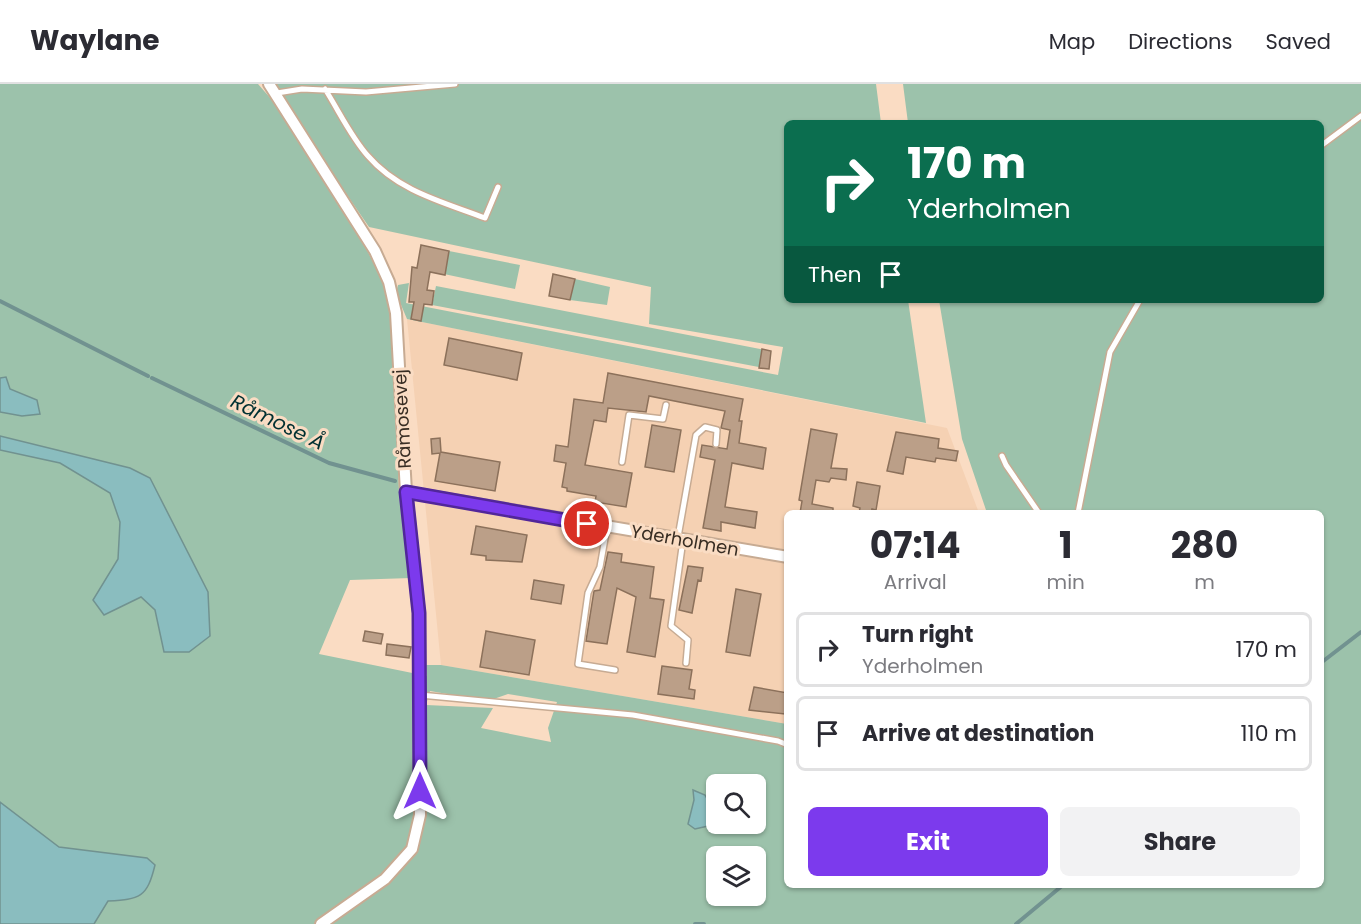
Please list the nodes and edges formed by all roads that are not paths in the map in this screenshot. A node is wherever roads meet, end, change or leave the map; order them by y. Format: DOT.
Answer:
graph roads {
  1 [pos="269,84"];
  2 [pos="455,84"];
  3 [pos="325,89"];
  4 [pos="277,93"];
  5 [pos="1361,116"];
  6 [pos="1324,144"];
  7 [pos="498,187"];
  8 [pos="1138,303"];
  9 [pos="666,405"];
  10 [pos="716,444"];
  11 [pos="1002,456"];
  12 [pos="622,462"];
  13 [pos="406,492"];
  14 [pos="1037,510"];
  15 [pos="1079,510"];
  16 [pos="607,527"];
  17 [pos="680,540"];
  18 [pos="784,556"];
  19 [pos="686,663"];
  20 [pos="615,670"];
  21 [pos="420,695"];
  22 [pos="784,743"];
  23 [pos="321,924"];
  1 -- 4 [label="street, Råmosevej"];
  2 -- 3 [label="lane"];
  3 -- 4 [label="lane"];
  3 -- 7 [label="lane"];
  4 -- 13 [label="street, Råmosevej"];
  5 -- 6 [label="lane"];
  8 -- 15 [label="lane"];
  9 -- 12 [label="lane"];
  10 -- 17 [label="lane"];
  11 -- 14 [label="lane"];
  13 -- 16 [label="street, Yderholmen"];
  13 -- 21 [label="street, Råmosevej"];
  16 -- 17 [label="street, Yderholmen"];
  16 -- 20 [label="lane"];
  17 -- 18 [label="street, Yderholmen"];
  17 -- 19 [label="lane"];
  21 -- 22 [label="lane"];
  21 -- 23 [label="street, Råmosevej"];
}
